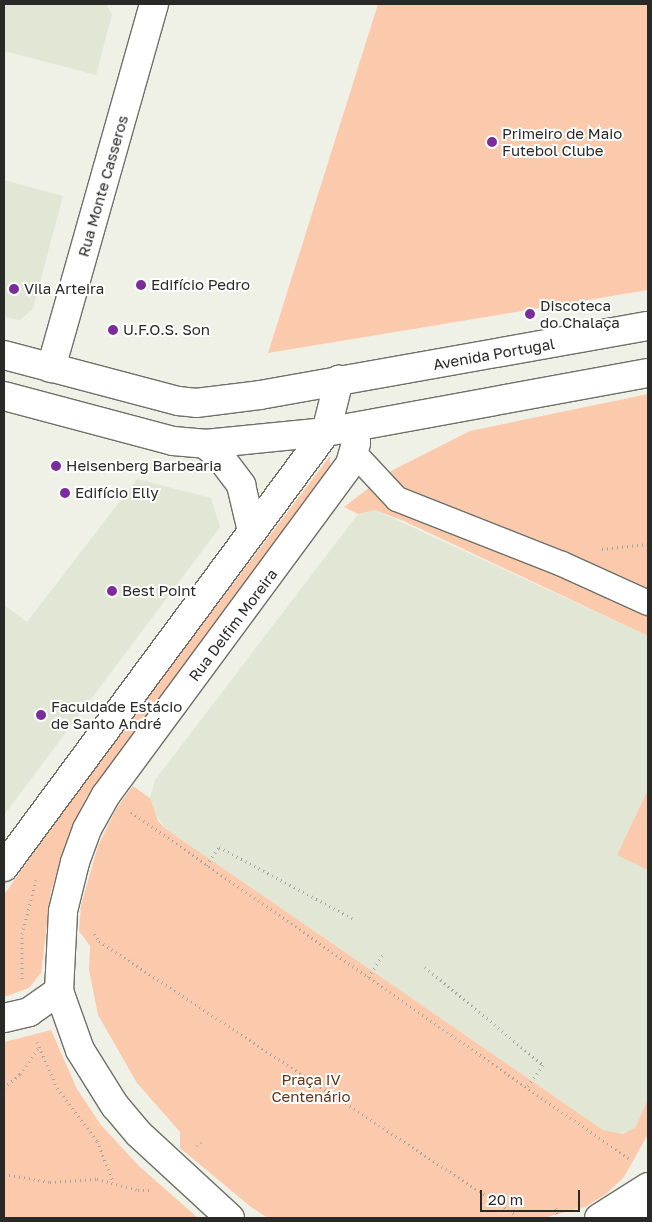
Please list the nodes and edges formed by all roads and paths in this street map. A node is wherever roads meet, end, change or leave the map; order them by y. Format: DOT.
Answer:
graph roads {
  1 [pos="154,4"];
  2 [pos="648,326"];
  3 [pos="4,355"];
  4 [pos="51,368"];
  5 [pos="648,373"];
  6 [pos="339,380"];
  7 [pos="4,396"];
  8 [pos="326,432"];
  9 [pos="355,440"];
  10 [pos="205,444"];
  11 [pos="252,531"];
  12 [pos="648,603"];
  13 [pos="124,808"];
  14 [pos="206,865"];
  15 [pos="4,867"];
  16 [pos="26,889"];
  17 [pos="37,898"];
  18 [pos="356,920"];
  19 [pos="90,928"];
  20 [pos="384,953"];
  21 [pos="425,967"];
  22 [pos="368,977"];
  23 [pos="59,990"];
  24 [pos="4,1018"];
  25 [pos="35,1034"];
  26 [pos="39,1048"];
  27 [pos="4,1088"];
  28 [pos="527,1088"];
  29 [pos="628,1158"];
  30 [pos="4,1174"];
  31 [pos="113,1181"];
  32 [pos="648,1187"];
  33 [pos="157,1188"];
  34 [pos="648,1197"];
  35 [pos="556,1208"];
  36 [pos="558,1215"];
  37 [pos="518,1216"];
  38 [pos="230,1218"];
  39 [pos="599,1218"];
  40 [pos="638,1218"];
  1 -- 4 [label="main road, Rua Monte Casseros"];
  2 -- 6 [label="main road, Avenida Portugal"];
  3 -- 4 [label="main road, Avenida Portugal"];
  4 -- 6 [label="main road, Avenida Portugal"];
  5 -- 9 [label="main road"];
  6 -- 8 [label="main road"];
  6 -- 9 [label="main road"];
  7 -- 10 [label="main road"];
  8 -- 9 [label="main road"];
  8 -- 10 [label="main road"];
  8 -- 11 [label="main road"];
  9 -- 12 [label="street"];
  9 -- 23 [label="main road, Rua Delfim Moreira"];
  10 -- 11 [label="main road"];
  11 -- 15 [label="main road"];
  13 -- 14 [label="path"];
  14 -- 18 [label="path"];
  14 -- 22 [label="path"];
  16 -- 17 [label="path"];
  19 -- 37 [label="path"];
  20 -- 22 [label="path"];
  21 -- 28 [label="path"];
  22 -- 28 [label="path"];
  23 -- 24 [label="main road"];
  23 -- 38 [label="main road"];
  25 -- 26 [label="path"];
  26 -- 27 [label="path"];
  26 -- 31 [label="path"];
  28 -- 29 [label="path"];
  30 -- 31 [label="path"];
  31 -- 33 [label="path"];
  32 -- 39 [label="main road"];
  34 -- 40 [label="main road"];
  35 -- 36 [label="path"];
}
